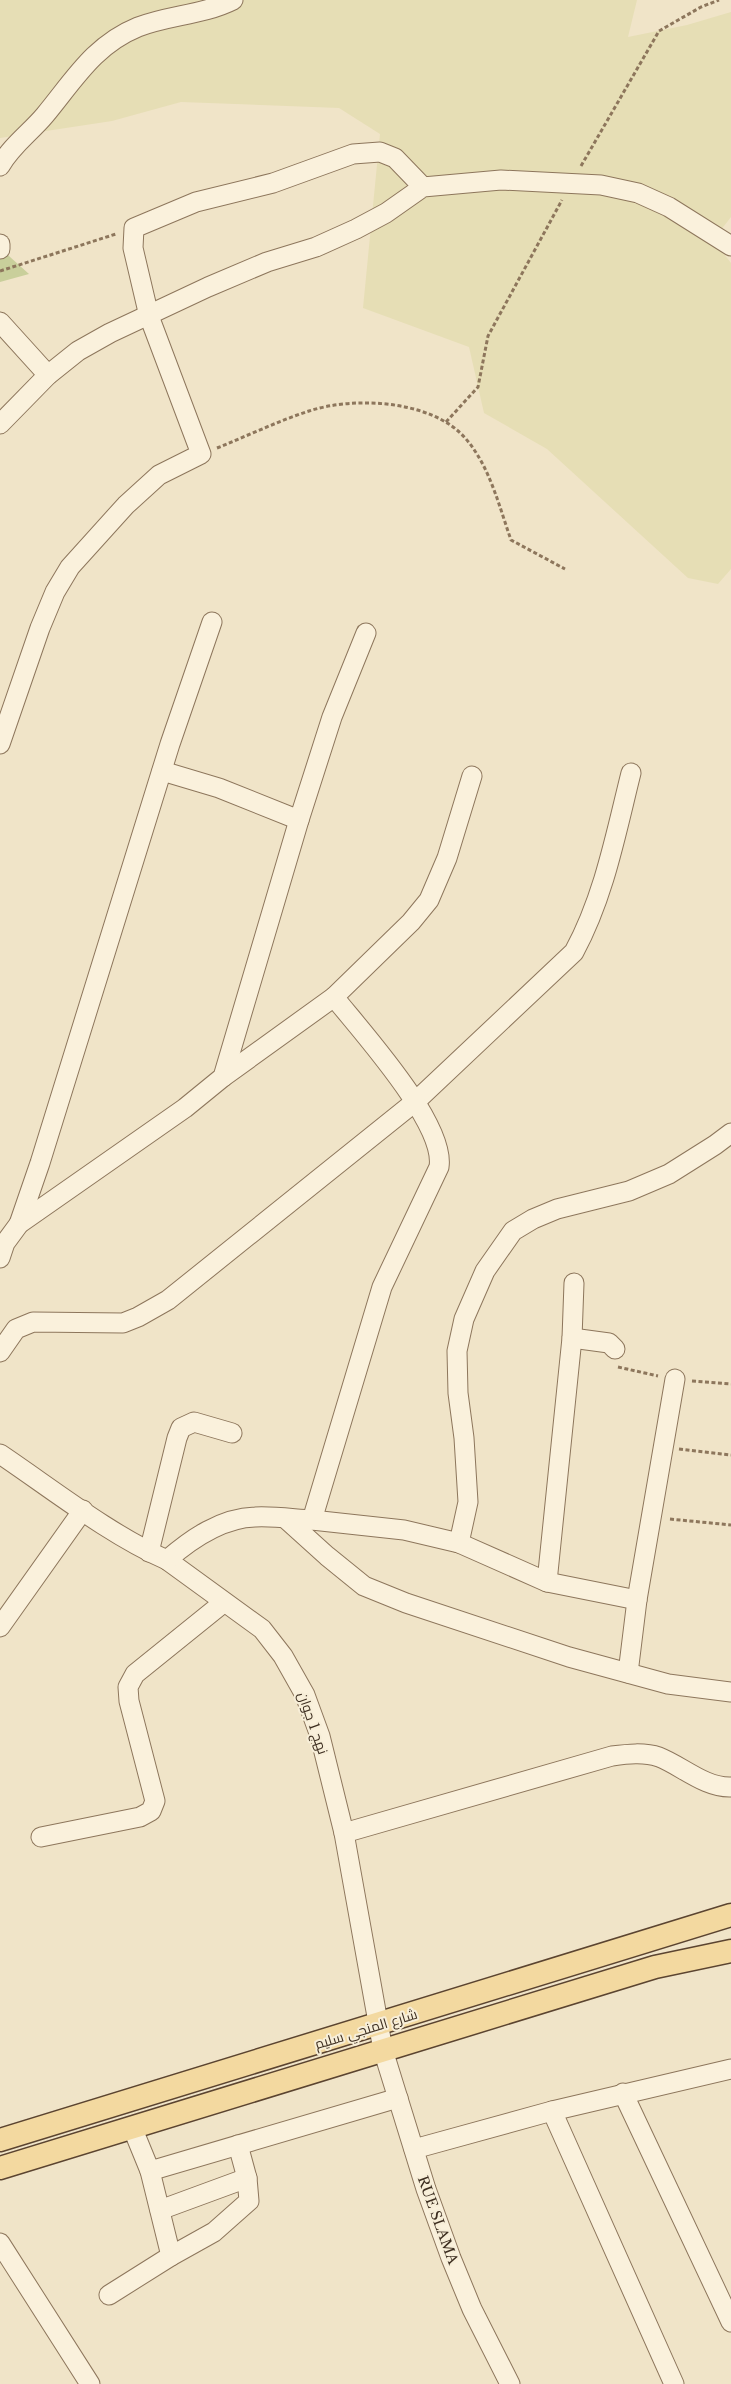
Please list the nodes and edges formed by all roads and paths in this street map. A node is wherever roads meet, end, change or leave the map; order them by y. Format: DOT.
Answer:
graph roads {
  1 [pos="233,0"];
  2 [pos="0,166"];
  3 [pos="423,187"];
  4 [pos="134,228"];
  5 [pos="0,244"];
  6 [pos="731,246"];
  7 [pos="0,250"];
  8 [pos="0,271"];
  9 [pos="149,316"];
  10 [pos="0,322"];
  11 [pos="48,375"];
  12 [pos="0,424"];
  13 [pos="201,454"];
  14 [pos="565,568"];
  15 [pos="212,622"];
  16 [pos="366,633"];
  17 [pos="0,744"];
  18 [pos="162,771"];
  19 [pos="631,773"];
  20 [pos="472,776"];
  21 [pos="298,820"];
  22 [pos="334,997"];
  23 [pos="223,1077"];
  24 [pos="416,1100"];
  25 [pos="731,1133"];
  26 [pos="19,1224"];
  27 [pos="0,1258"];
  28 [pos="574,1282"];
  29 [pos="572,1338"];
  30 [pos="615,1349"];
  31 [pos="0,1352"];
  32 [pos="675,1379"];
  33 [pos="731,1384"];
  34 [pos="232,1433"];
  35 [pos="664,1447"];
  36 [pos="0,1454"];
  37 [pos="731,1455"];
  38 [pos="83,1510"];
  39 [pos="651,1517"];
  40 [pos="286,1519"];
  41 [pos="312,1520"];
  42 [pos="731,1526"];
  43 [pos="459,1543"];
  44 [pos="149,1552"];
  45 [pos="167,1560"];
  46 [pos="547,1582"];
  47 [pos="637,1600"];
  48 [pos="223,1603"];
  49 [pos="0,1627"];
  50 [pos="628,1673"];
  51 [pos="731,1692"];
  52 [pos="731,1787"];
  53 [pos="344,1832"];
  54 [pos="41,1837"];
  55 [pos="731,1915"];
  56 [pos="731,1951"];
  57 [pos="377,2026"];
  58 [pos="383,2050"];
  59 [pos="731,2069"];
  60 [pos="623,2093"];
  61 [pos="398,2098"];
  62 [pos="552,2110"];
  63 [pos="132,2127"];
  64 [pos="0,2140"];
  65 [pos="238,2145"];
  66 [pos="414,2149"];
  67 [pos="0,2168"];
  68 [pos="150,2171"];
  69 [pos="247,2178"];
  70 [pos="160,2210"];
  71 [pos="0,2243"];
  72 [pos="171,2256"];
  73 [pos="109,2295"];
  74 [pos="731,2322"];
  75 [pos="502,2380"];
  76 [pos="90,2384"];
  77 [pos="674,2384"];
  1 -- 2 [label="street"];
  3 -- 4 [label="street"];
  3 -- 6 [label="street"];
  3 -- 9 [label="street"];
  4 -- 8 [label="path"];
  4 -- 9 [label="street"];
  5 -- 7 [label="street"];
  9 -- 11 [label="street"];
  9 -- 13 [label="street"];
  10 -- 11 [label="street"];
  11 -- 12 [label="street"];
  13 -- 14 [label="path"];
  13 -- 17 [label="street"];
  15 -- 18 [label="street"];
  16 -- 21 [label="street"];
  18 -- 21 [label="street"];
  18 -- 26 [label="street"];
  19 -- 24 [label="street"];
  20 -- 22 [label="street"];
  21 -- 23 [label="street"];
  22 -- 23 [label="street"];
  22 -- 24 [label="street"];
  23 -- 26 [label="street"];
  24 -- 31 [label="street"];
  24 -- 41 [label="street"];
  25 -- 43 [label="street"];
  26 -- 27 [label="street"];
  28 -- 29 [label="street"];
  29 -- 30 [label="street"];
  29 -- 46 [label="street"];
  30 -- 32 [label="path"];
  32 -- 33 [label="path"];
  32 -- 35 [label="street"];
  34 -- 44 [label="street"];
  35 -- 37 [label="path"];
  35 -- 39 [label="street"];
  36 -- 38 [label="street, نهج 1 جوان"];
  38 -- 44 [label="street, نهج 1 جوان"];
  38 -- 49 [label="street"];
  39 -- 42 [label="path"];
  39 -- 47 [label="street"];
  40 -- 41 [label="street"];
  40 -- 45 [label="street"];
  40 -- 50 [label="street"];
  41 -- 43 [label="street"];
  43 -- 46 [label="street"];
  44 -- 45 [label="street, نهج 1 جوان"];
  45 -- 48 [label="street, نهج 1 جوان"];
  46 -- 47 [label="street"];
  47 -- 50 [label="street"];
  48 -- 53 [label="street, نهج 1 جوان"];
  48 -- 54 [label="street"];
  50 -- 51 [label="street"];
  52 -- 53 [label="street"];
  53 -- 57 [label="street, نهج 1 جوان"];
  55 -- 57 [label="main road, شارع المنجي سليم"];
  56 -- 58 [label="main road, شارع المنجي سليم"];
  57 -- 58 [label="street, نهج 1 جوان"];
  57 -- 64 [label="main road, شارع المنجي سليم"];
  58 -- 61 [label="street, RUE SLAMA"];
  58 -- 63 [label="main road, شارع المنجي سليم"];
  59 -- 60 [label="street"];
  60 -- 62 [label="street"];
  60 -- 74 [label="street"];
  61 -- 65 [label="street"];
  61 -- 66 [label="street, RUE SLAMA"];
  62 -- 66 [label="street"];
  62 -- 77 [label="street"];
  63 -- 67 [label="main road, شارع المنجي سليم"];
  63 -- 68 [label="street"];
  65 -- 68 [label="street"];
  65 -- 69 [label="street"];
  66 -- 75 [label="street, RUE SLAMA"];
  68 -- 70 [label="street"];
  69 -- 70 [label="street"];
  69 -- 72 [label="street"];
  70 -- 72 [label="street"];
  71 -- 76 [label="street"];
  72 -- 73 [label="street"];
}
